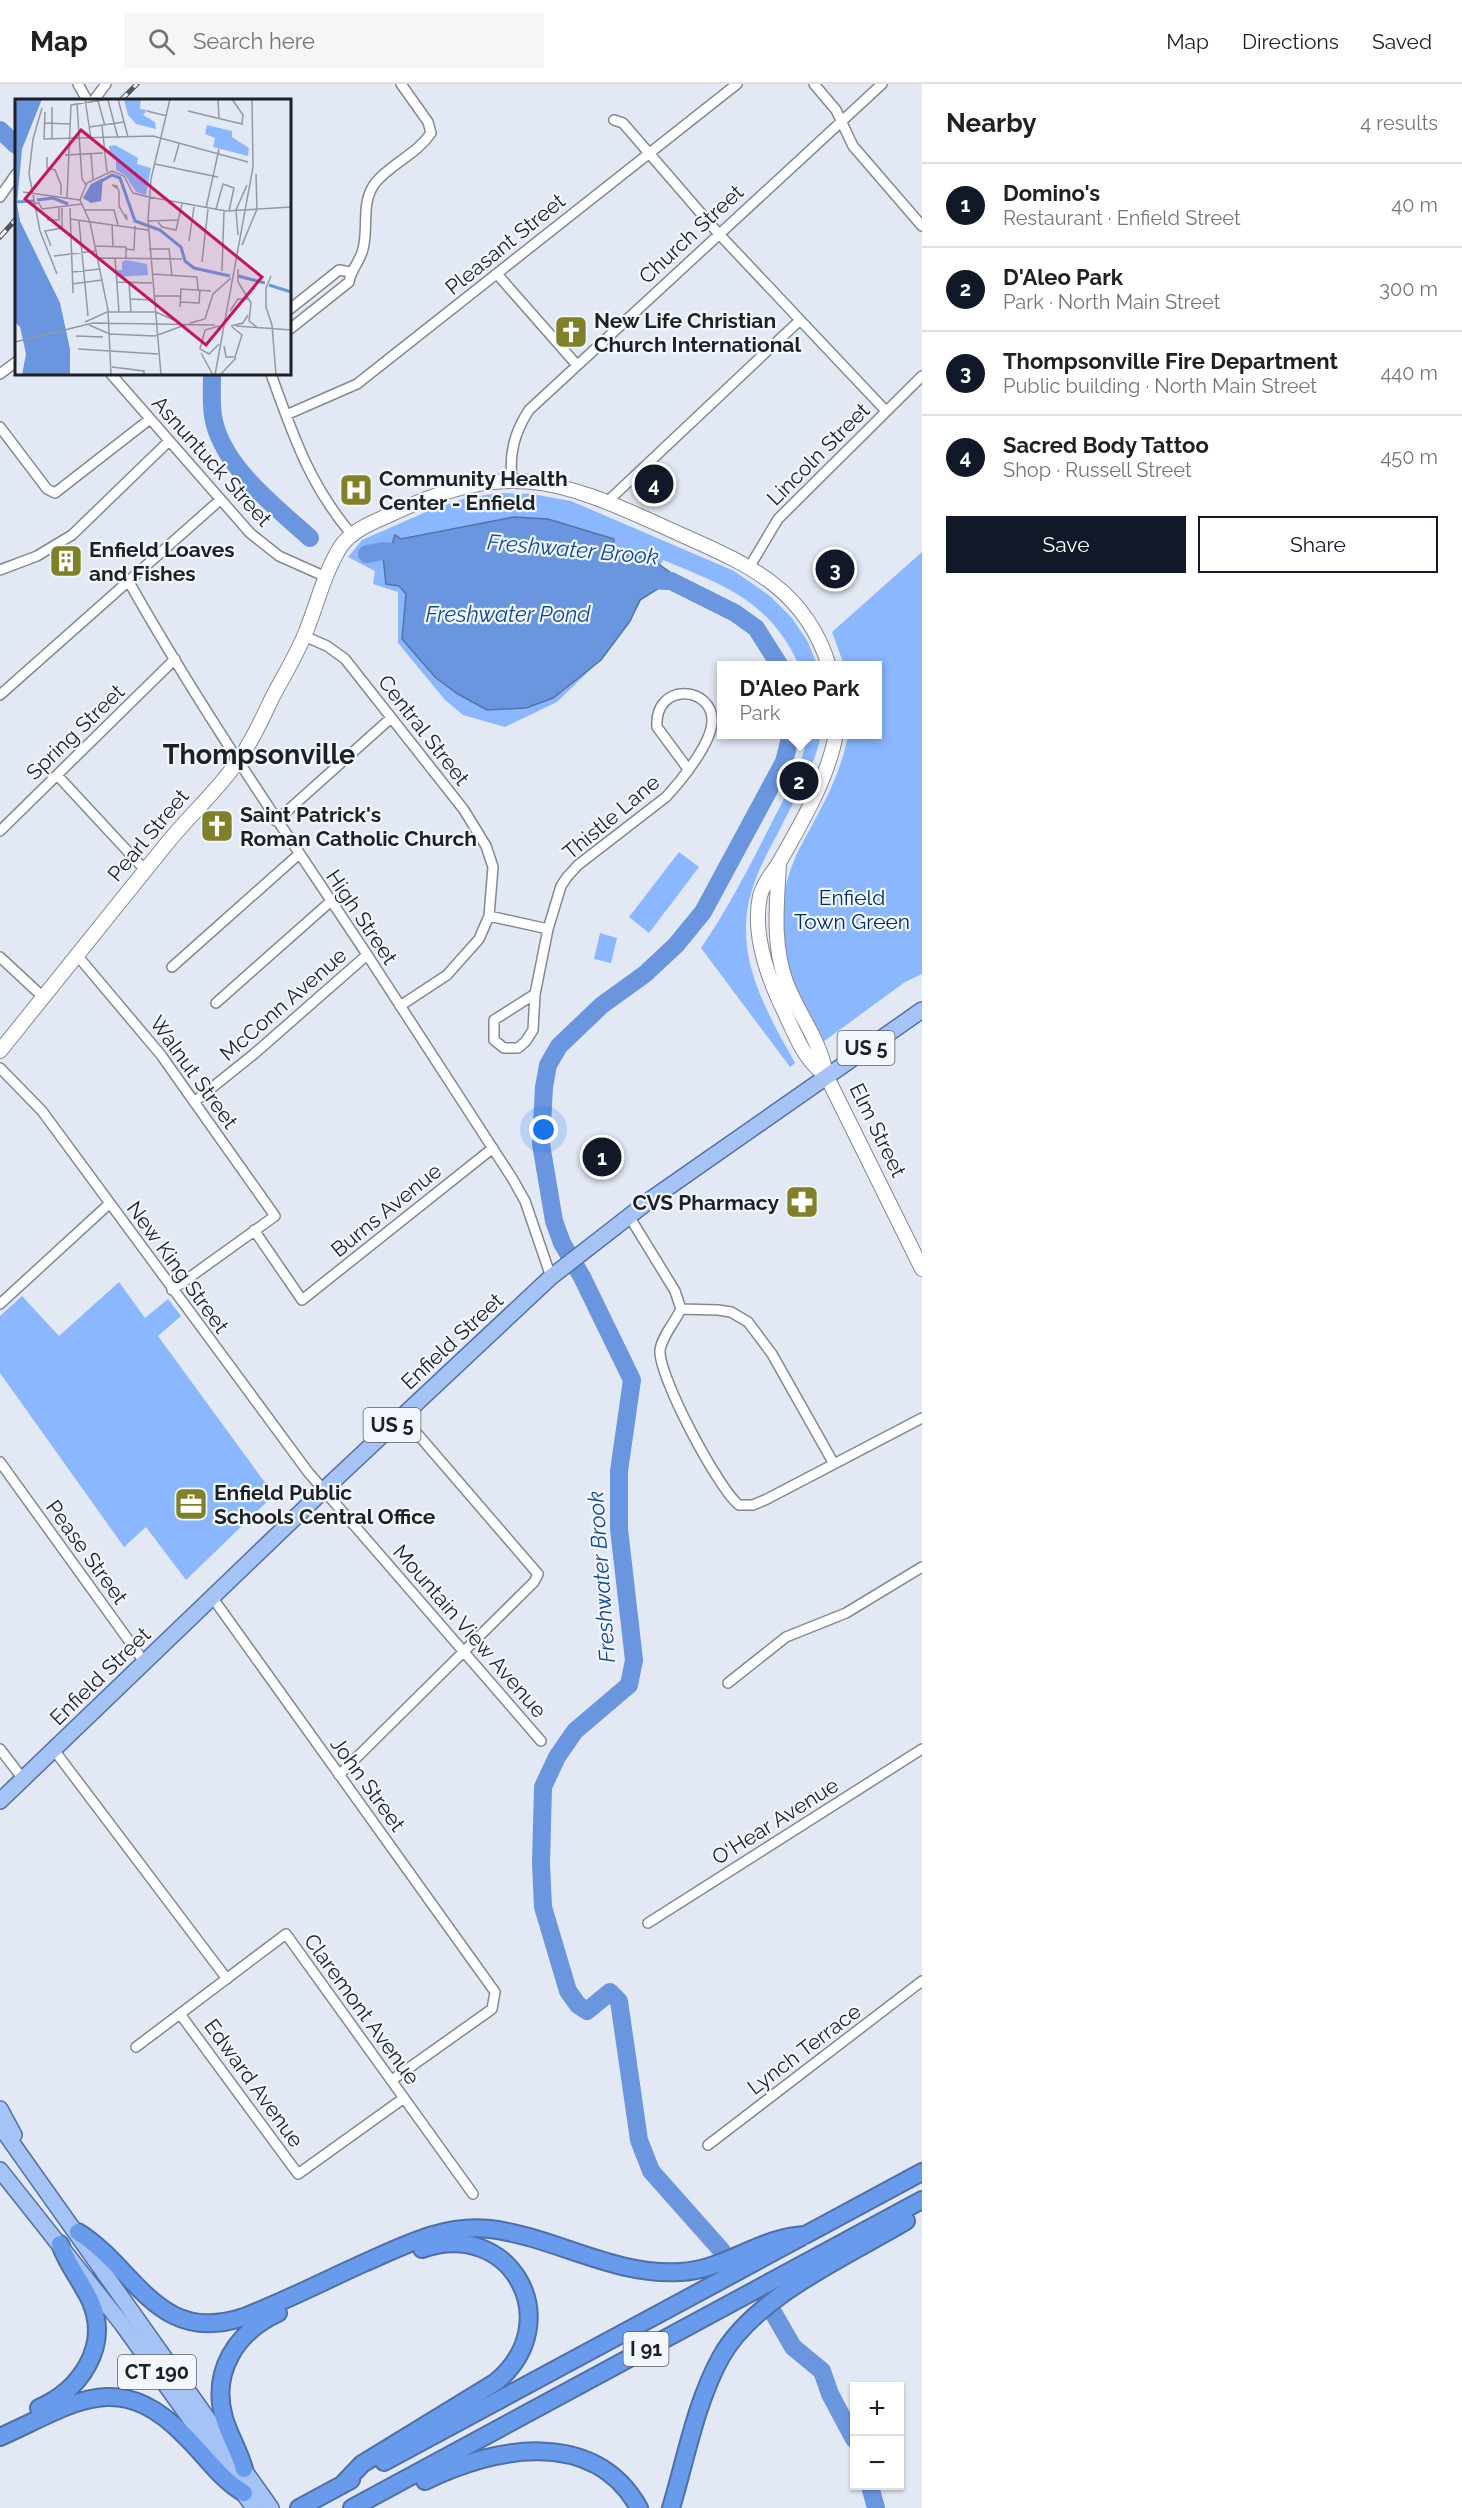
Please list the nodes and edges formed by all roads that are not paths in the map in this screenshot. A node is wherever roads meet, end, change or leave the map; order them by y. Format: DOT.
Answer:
graph roads {
  1 [pos="78,84"];
  2 [pos="106,84"];
  3 [pos="400,84"];
  4 [pos="737,84"];
  5 [pos="814,84"];
  6 [pos="882,84"];
  7 [pos="86,99"];
  8 [pos="95,99"];
  9 [pos="614,120"];
  10 [pos="840,122"];
  11 [pos="648,154"];
  12 [pos="13,187"];
  13 [pos="0,197"];
  14 [pos="920,220"];
  15 [pos="718,233"];
  16 [pos="350,272"];
  17 [pos="497,274"];
  18 [pos="291,308"];
  19 [pos="799,321"];
  20 [pos="291,328"];
  21 [pos="15,363"];
  22 [pos="576,364"];
  23 [pos="0,374"];
  24 [pos="112,375"];
  25 [pos="271,375"];
  26 [pos="922,376"];
  27 [pos="886,411"];
  28 [pos="286,415"];
  29 [pos="150,419"];
  30 [pos="0,427"];
  31 [pos="169,441"];
  32 [pos="512,481"];
  33 [pos="220,500"];
  34 [pos="608,501"];
  35 [pos="352,535"];
  36 [pos="750,566"];
  37 [pos="0,570"];
  38 [pos="326,578"];
  39 [pos="129,582"];
  40 [pos="304,636"];
  41 [pos="175,659"];
  42 [pos="827,661"];
  43 [pos="0,694"];
  44 [pos="391,718"];
  45 [pos="835,739"];
  46 [pos="239,760"];
  47 [pos="688,769"];
  48 [pos="57,775"];
  49 [pos="276,821"];
  50 [pos="0,831"];
  51 [pos="298,855"];
  52 [pos="146,871"];
  53 [pos="330,902"];
  54 [pos="489,916"];
  55 [pos="548,929"];
  56 [pos="76,954"];
  57 [pos="367,955"];
  58 [pos="0,957"];
  59 [pos="172,967"];
  60 [pos="535,994"];
  61 [pos="43,996"];
  62 [pos="216,1003"];
  63 [pos="400,1006"];
  64 [pos="922,1010"];
  65 [pos="0,1051"];
  66 [pos="0,1068"];
  67 [pos="826,1075"];
  68 [pos="195,1102"];
  69 [pos="493,1149"];
  70 [pos="109,1204"];
  71 [pos="629,1216"];
  72 [pos="254,1230"];
  73 [pos="922,1269"];
  74 [pos="551,1277"];
  75 [pos="172,1290"];
  76 [pos="0,1304"];
  77 [pos="681,1309"];
  78 [pos="402,1416"];
  79 [pos="922,1418"];
  80 [pos="834,1464"];
  81 [pos="1,1466"];
  82 [pos="323,1491"];
  83 [pos="922,1567"];
  84 [pos="212,1596"];
  85 [pos="463,1649"];
  86 [pos="145,1663"];
  87 [pos="728,1683"];
  88 [pos="541,1741"];
  89 [pos="0,1749"];
  90 [pos="922,1749"];
  91 [pos="54,1750"];
  92 [pos="339,1775"];
  93 [pos="23,1779"];
  94 [pos="0,1801"];
  95 [pos="648,1923"];
  96 [pos="227,1979"];
  97 [pos="922,1981"];
  98 [pos="180,2014"];
  99 [pos="136,2047"];
  100 [pos="392,2080"];
  101 [pos="404,2098"];
  102 [pos="0,2109"];
  103 [pos="0,2126"];
  104 [pos="708,2145"];
  105 [pos="23,2157"];
  106 [pos="0,2170"];
  107 [pos="922,2172"];
  108 [pos="0,2182"];
  109 [pos="473,2194"];
  110 [pos="922,2200"];
  111 [pos="26,2201"];
  112 [pos="922,2209"];
  113 [pos="78,2232"];
  114 [pos="805,2235"];
  115 [pos="60,2244"];
  116 [pos="0,2425"];
  117 [pos="0,2436"];
  118 [pos="244,2469"];
  119 [pos="342,2485"];
  120 [pos="370,2498"];
  121 [pos="256,2501"];
  122 [pos="299,2508"];
  123 [pos="352,2508"];
  124 [pos="639,2508"];
  125 [pos="671,2508"];
  1 -- 7 [label="street"];
  2 -- 8 [label="street"];
  3 -- 16 [label="street"];
  4 -- 11 [label="street, Pleasant Street"];
  5 -- 10 [label="street"];
  6 -- 10 [label="street, Church Street"];
  9 -- 11 [label="street"];
  10 -- 14 [label="street"];
  10 -- 15 [label="street, Church Street"];
  11 -- 15 [label="street"];
  11 -- 17 [label="street, Pleasant Street"];
  12 -- 13 [label="street"];
  15 -- 19 [label="street"];
  15 -- 22 [label="street, Church Street"];
  16 -- 18 [label="street"];
  16 -- 20 [label="street"];
  17 -- 22 [label="street"];
  17 -- 28 [label="street, Pleasant Street"];
  19 -- 27 [label="street"];
  19 -- 34 [label="street"];
  21 -- 23 [label="street"];
  22 -- 32 [label="street, Church Street"];
  24 -- 29 [label="street, Asnuntuck Street"];
  25 -- 28 [label="street"];
  26 -- 27 [label="street, Lincoln Street"];
  27 -- 36 [label="street, Lincoln Street"];
  28 -- 35 [label="street"];
  29 -- 30 [label="street"];
  29 -- 31 [label="street, Asnuntuck Street"];
  31 -- 33 [label="street, Asnuntuck Street"];
  31 -- 37 [label="street"];
  32 -- 34 [label="street"];
  32 -- 35 [label="street"];
  33 -- 38 [label="street, Asnuntuck Street"];
  33 -- 39 [label="street"];
  34 -- 36 [label="street"];
  35 -- 38 [label="street, Pearl Street"];
  36 -- 42 [label="street"];
  38 -- 40 [label="street, Pearl Street"];
  39 -- 41 [label="street, High Street"];
  39 -- 43 [label="street"];
  40 -- 44 [label="street, Central Street"];
  40 -- 46 [label="street, Pearl Street"];
  41 -- 46 [label="street, High Street"];
  41 -- 48 [label="street, Spring Street"];
  44 -- 49 [label="street"];
  44 -- 54 [label="street, Central Street"];
  45 -- 67 [label="street, Elm Street"];
  46 -- 49 [label="street, High Street"];
  46 -- 52 [label="street, Pearl Street"];
  47 -- 47 [label="street, Thistle Lane"];
  47 -- 55 [label="street, Thistle Lane"];
  48 -- 50 [label="street, Spring Street"];
  48 -- 52 [label="street"];
  49 -- 51 [label="street, High Street"];
  51 -- 53 [label="street, High Street"];
  51 -- 59 [label="street"];
  52 -- 56 [label="street, Pearl Street"];
  53 -- 57 [label="street, High Street"];
  53 -- 62 [label="street"];
  54 -- 55 [label="street"];
  54 -- 63 [label="street, Central Street"];
  55 -- 60 [label="street, Thistle Lane"];
  56 -- 61 [label="street, Pearl Street"];
  56 -- 68 [label="street, Walnut Street"];
  57 -- 63 [label="street, High Street"];
  57 -- 68 [label="street, McConn Avenue"];
  58 -- 61 [label="street"];
  60 -- 60 [label="street, Thistle Lane"];
  61 -- 65 [label="street, Pearl Street"];
  63 -- 69 [label="street, High Street"];
  64 -- 67 [label="main road, Enfield Street / US 5"];
  66 -- 70 [label="street, New King Street"];
  67 -- 71 [label="main road, Enfield Street / US 5"];
  67 -- 73 [label="street, Elm Street"];
  68 -- 72 [label="street, Walnut Street"];
  69 -- 72 [label="street, Burns Avenue"];
  69 -- 74 [label="street, High Street"];
  70 -- 75 [label="street, New King Street"];
  70 -- 76 [label="street"];
  71 -- 74 [label="main road, Enfield Street / US 5"];
  71 -- 77 [label="street"];
  72 -- 75 [label="street"];
  74 -- 78 [label="main road, Enfield Street / US 5"];
  75 -- 82 [label="street, New King Street"];
  77 -- 80 [label="street"];
  77 -- 80 [label="street"];
  78 -- 82 [label="main road, Enfield Street / US 5"];
  78 -- 85 [label="street"];
  79 -- 80 [label="street"];
  81 -- 86 [label="street, Pease Street"];
  82 -- 84 [label="main road, Enfield Street / US 5"];
  82 -- 85 [label="street, Mountain View Avenue"];
  83 -- 87 [label="street"];
  84 -- 86 [label="main road, Enfield Street / US 5"];
  84 -- 92 [label="street, John Street"];
  85 -- 88 [label="street, Mountain View Avenue"];
  85 -- 92 [label="street"];
  86 -- 91 [label="main road, Enfield Street / US 5"];
  89 -- 93 [label="street"];
  90 -- 95 [label="street, O'Hear Avenue"];
  91 -- 93 [label="main road, Enfield Street / US 5"];
  91 -- 96 [label="street"];
  92 -- 100 [label="street, John Street"];
  93 -- 94 [label="main road, Enfield Street / US 5"];
  96 -- 98 [label="street"];
  96 -- 100 [label="street, Claremont Avenue"];
  97 -- 104 [label="street, Lynch Terrace"];
  98 -- 99 [label="street"];
  98 -- 101 [label="street, Edward Avenue"];
  100 -- 101 [label="street, Claremont Avenue"];
  101 -- 109 [label="street, Claremont Avenue"];
  102 -- 105 [label="main road"];
  103 -- 105 [label="main road, CT 190"];
  105 -- 113 [label="main road, CT 190"];
  106 -- 111 [label="main road, CT 190"];
  107 -- 114 [label="highway, I 91"];
  108 -- 111 [label="main road"];
  110 -- 120 [label="highway, I 91"];
  111 -- 115 [label="main road, CT 190"];
  112 -- 125 [label="highway"];
  113 -- 114 [label="highway"];
  113 -- 118 [label="main road, CT 190"];
  114 -- 119 [label="highway, I 91"];
  115 -- 116 [label="highway"];
  115 -- 121 [label="main road, CT 190"];
  117 -- 121 [label="highway"];
  118 -- 119 [label="highway"];
  118 -- 121 [label="main road, CT 190"];
  119 -- 122 [label="highway, I 91"];
  120 -- 123 [label="highway, I 91"];
  120 -- 124 [label="highway"];
}
